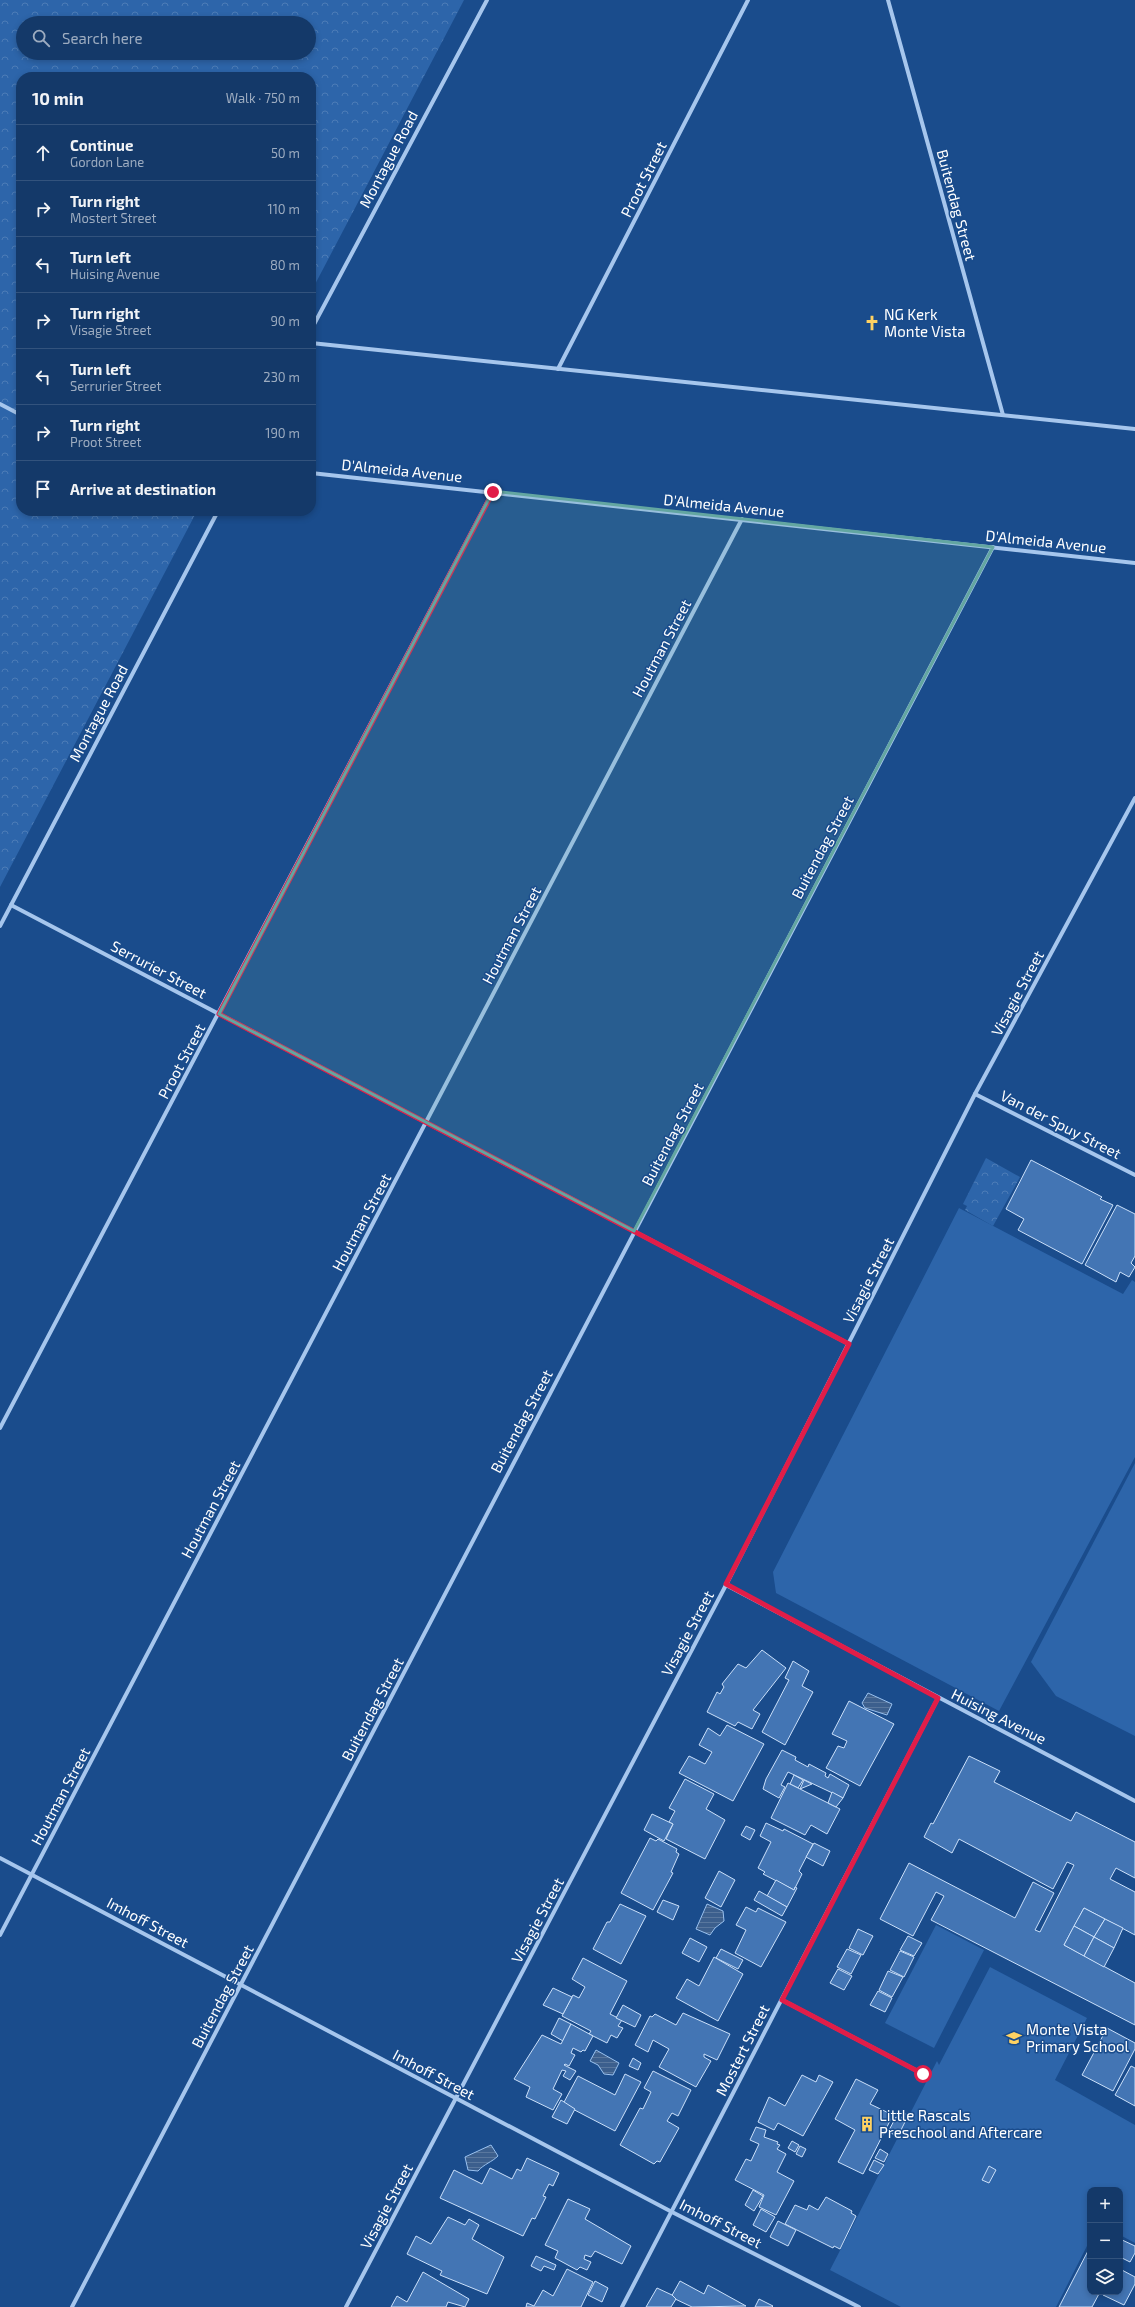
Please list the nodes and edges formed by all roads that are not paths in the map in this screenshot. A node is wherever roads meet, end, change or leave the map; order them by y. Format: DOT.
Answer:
graph roads {
  1 [pos="487,0"];
  2 [pos="748,0"];
  3 [pos="888,0"];
  4 [pos="316,321"];
  5 [pos="316,344"];
  6 [pos="558,369"];
  7 [pos="0,404"];
  8 [pos="16,412"];
  9 [pos="1002,416"];
  10 [pos="1135,429"];
  11 [pos="316,474"];
  12 [pos="493,492"];
  13 [pos="215,516"];
  14 [pos="742,519"];
  15 [pos="993,547"];
  16 [pos="1135,563"];
  17 [pos="1135,798"];
  18 [pos="12,905"];
  19 [pos="0,926"];
  20 [pos="219,1014"];
  21 [pos="976,1094"];
  22 [pos="427,1122"];
  23 [pos="1135,1176"];
  24 [pos="634,1231"];
  25 [pos="849,1344"];
  26 [pos="0,1428"];
  27 [pos="726,1584"];
  28 [pos="938,1698"];
  29 [pos="1135,1801"];
  30 [pos="0,1858"];
  31 [pos="32,1875"];
  32 [pos="0,1935"];
  33 [pos="241,1984"];
  34 [pos="782,2000"];
  35 [pos="923,2074"];
  36 [pos="456,2099"];
  37 [pos="672,2212"];
  38 [pos="72,2307"];
  39 [pos="346,2307"];
  40 [pos="622,2307"];
  41 [pos="859,2307"];
  1 -- 4 [label="street, Montague Road"];
  2 -- 6 [label="street, Proot Street"];
  3 -- 9 [label="street, Buitendag Street"];
  5 -- 6 [label="street"];
  6 -- 9 [label="street"];
  7 -- 8 [label="street"];
  9 -- 10 [label="street"];
  11 -- 12 [label="street, D'Almeida Avenue"];
  12 -- 14 [label="street, D'Almeida Avenue"];
  12 -- 20 [label="street, Proot Street"];
  13 -- 18 [label="street, Montague Road"];
  14 -- 15 [label="street, D'Almeida Avenue"];
  14 -- 22 [label="street, Houtman Street"];
  15 -- 16 [label="street, D'Almeida Avenue"];
  15 -- 24 [label="street, Buitendag Street"];
  17 -- 21 [label="street, Visagie Street"];
  18 -- 19 [label="street, Montague Road"];
  18 -- 20 [label="street, Serrurier Street"];
  20 -- 22 [label="street, Serrurier Street"];
  20 -- 26 [label="street, Proot Street"];
  21 -- 23 [label="street, Van der Spuy Street"];
  21 -- 25 [label="street, Visagie Street"];
  22 -- 24 [label="street, Serrurier Street"];
  22 -- 31 [label="street, Houtman Street"];
  24 -- 25 [label="street, Serrurier Street"];
  24 -- 33 [label="street, Buitendag Street"];
  25 -- 27 [label="street, Visagie Street"];
  27 -- 28 [label="street, Huising Avenue"];
  27 -- 36 [label="street, Visagie Street"];
  28 -- 29 [label="street, Huising Avenue"];
  28 -- 34 [label="street, Mostert Street"];
  30 -- 31 [label="street, Imhoff Street"];
  31 -- 32 [label="street, Houtman Street"];
  31 -- 33 [label="street, Imhoff Street"];
  33 -- 36 [label="street, Imhoff Street"];
  33 -- 38 [label="street, Buitendag Street"];
  34 -- 35 [label="street"];
  34 -- 37 [label="street, Mostert Street"];
  36 -- 37 [label="street, Imhoff Street"];
  36 -- 39 [label="street, Visagie Street"];
  37 -- 40 [label="street, Mostert Street"];
  37 -- 41 [label="street, Imhoff Street"];
}
